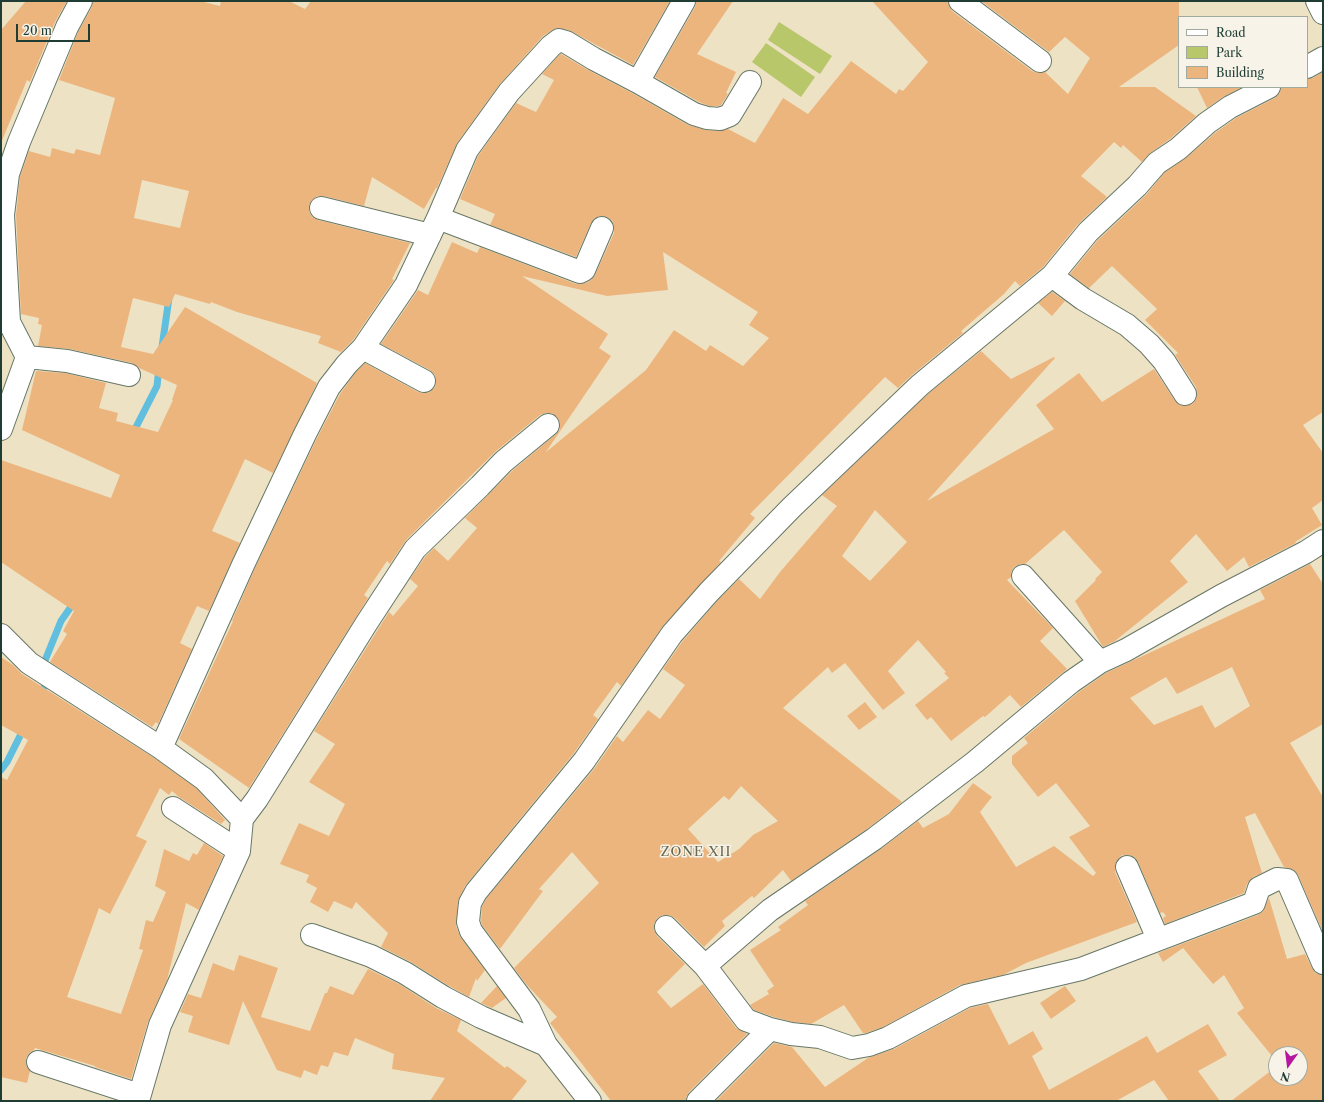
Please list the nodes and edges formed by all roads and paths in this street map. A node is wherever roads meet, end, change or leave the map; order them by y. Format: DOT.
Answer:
graph roads {
  1 [pos="81,1"];
  2 [pos="684,1"];
  3 [pos="960,1"];
  4 [pos="1317,1"];
  5 [pos="1323,13"];
  6 [pos="1323,58"];
  7 [pos="1040,61"];
  8 [pos="1308,66"];
  9 [pos="638,82"];
  10 [pos="750,82"];
  11 [pos="1267,88"];
  12 [pos="320,208"];
  13 [pos="434,227"];
  14 [pos="602,228"];
  15 [pos="1052,276"];
  16 [pos="5,321"];
  17 [pos="363,348"];
  18 [pos="27,357"];
  19 [pos="129,374"];
  20 [pos="424,381"];
  21 [pos="1185,394"];
  22 [pos="548,425"];
  23 [pos="1,429"];
  24 [pos="1323,541"];
  25 [pos="1022,576"];
  26 [pos="1,635"];
  27 [pos="1100,662"];
  28 [pos="161,748"];
  29 [pos="173,808"];
  30 [pos="242,819"];
  31 [pos="238,851"];
  32 [pos="1127,867"];
  33 [pos="666,927"];
  34 [pos="312,934"];
  35 [pos="1158,939"];
  36 [pos="1323,963"];
  37 [pos="705,966"];
  38 [pos="770,1029"];
  39 [pos="546,1045"];
  40 [pos="38,1062"];
  41 [pos="138,1098"];
  42 [pos="590,1101"];
  43 [pos="698,1101"];
  1 -- 16 [label="street"];
  2 -- 9 [label="street"];
  3 -- 7 [label="street"];
  4 -- 5 [label="street"];
  6 -- 8 [label="street"];
  9 -- 10 [label="street"];
  9 -- 13 [label="street"];
  11 -- 15 [label="street"];
  12 -- 13 [label="street"];
  13 -- 14 [label="street"];
  13 -- 17 [label="street"];
  15 -- 21 [label="street"];
  15 -- 39 [label="street"];
  16 -- 18 [label="street"];
  17 -- 20 [label="street"];
  17 -- 28 [label="street"];
  18 -- 19 [label="street"];
  18 -- 23 [label="street"];
  22 -- 30 [label="street"];
  24 -- 27 [label="street"];
  25 -- 27 [label="street"];
  26 -- 28 [label="street"];
  27 -- 37 [label="street"];
  28 -- 30 [label="street"];
  29 -- 31 [label="street"];
  30 -- 31 [label="street"];
  31 -- 41 [label="street"];
  32 -- 35 [label="street"];
  33 -- 37 [label="street"];
  34 -- 39 [label="street"];
  35 -- 36 [label="street"];
  35 -- 38 [label="street"];
  37 -- 38 [label="street"];
  38 -- 43 [label="street"];
  39 -- 42 [label="street"];
  40 -- 41 [label="street"];
}
